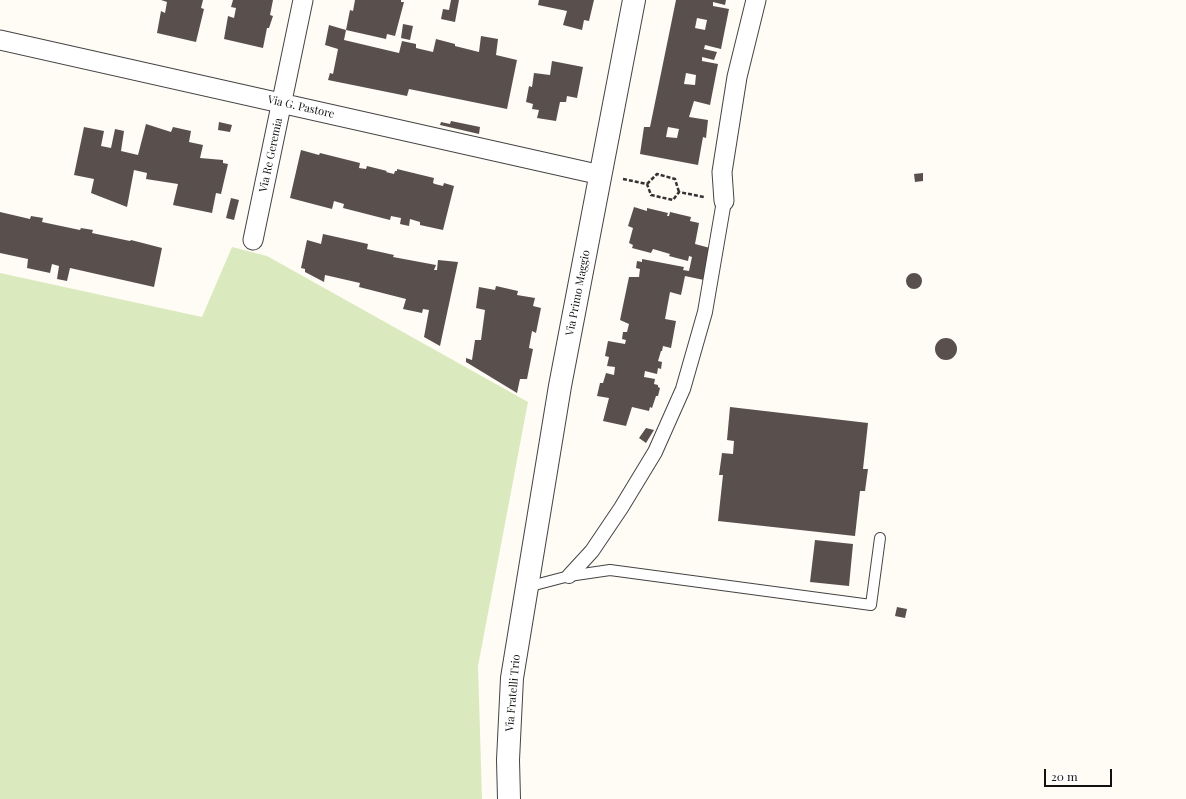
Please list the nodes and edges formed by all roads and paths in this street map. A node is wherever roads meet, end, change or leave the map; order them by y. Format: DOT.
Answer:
graph roads {
  1 [pos="303,0"];
  2 [pos="634,0"];
  3 [pos="756,0"];
  4 [pos="0,40"];
  5 [pos="282,103"];
  6 [pos="602,175"];
  7 [pos="647,184"];
  8 [pos="679,192"];
  9 [pos="724,201"];
  10 [pos="253,240"];
  11 [pos="880,538"];
  12 [pos="569,576"];
  13 [pos="527,587"];
  14 [pos="509,799"];
  1 -- 5 [label="street, Via Re Geremia"];
  2 -- 6 [label="street, Via Primo Maggio"];
  3 -- 9 [label="street"];
  4 -- 5 [label="street, Via G. Pastore"];
  5 -- 6 [label="street, Via G. Pastore"];
  5 -- 10 [label="street, Via Re Geremia"];
  6 -- 7 [label="path"];
  6 -- 13 [label="street, Via Primo Maggio"];
  7 -- 8 [label="path"];
  7 -- 8 [label="path"];
  8 -- 9 [label="path"];
  9 -- 12 [label="street"];
  11 -- 12 [label="lane"];
  12 -- 13 [label="lane"];
  13 -- 14 [label="street, Via Fratelli Trio"];
}
